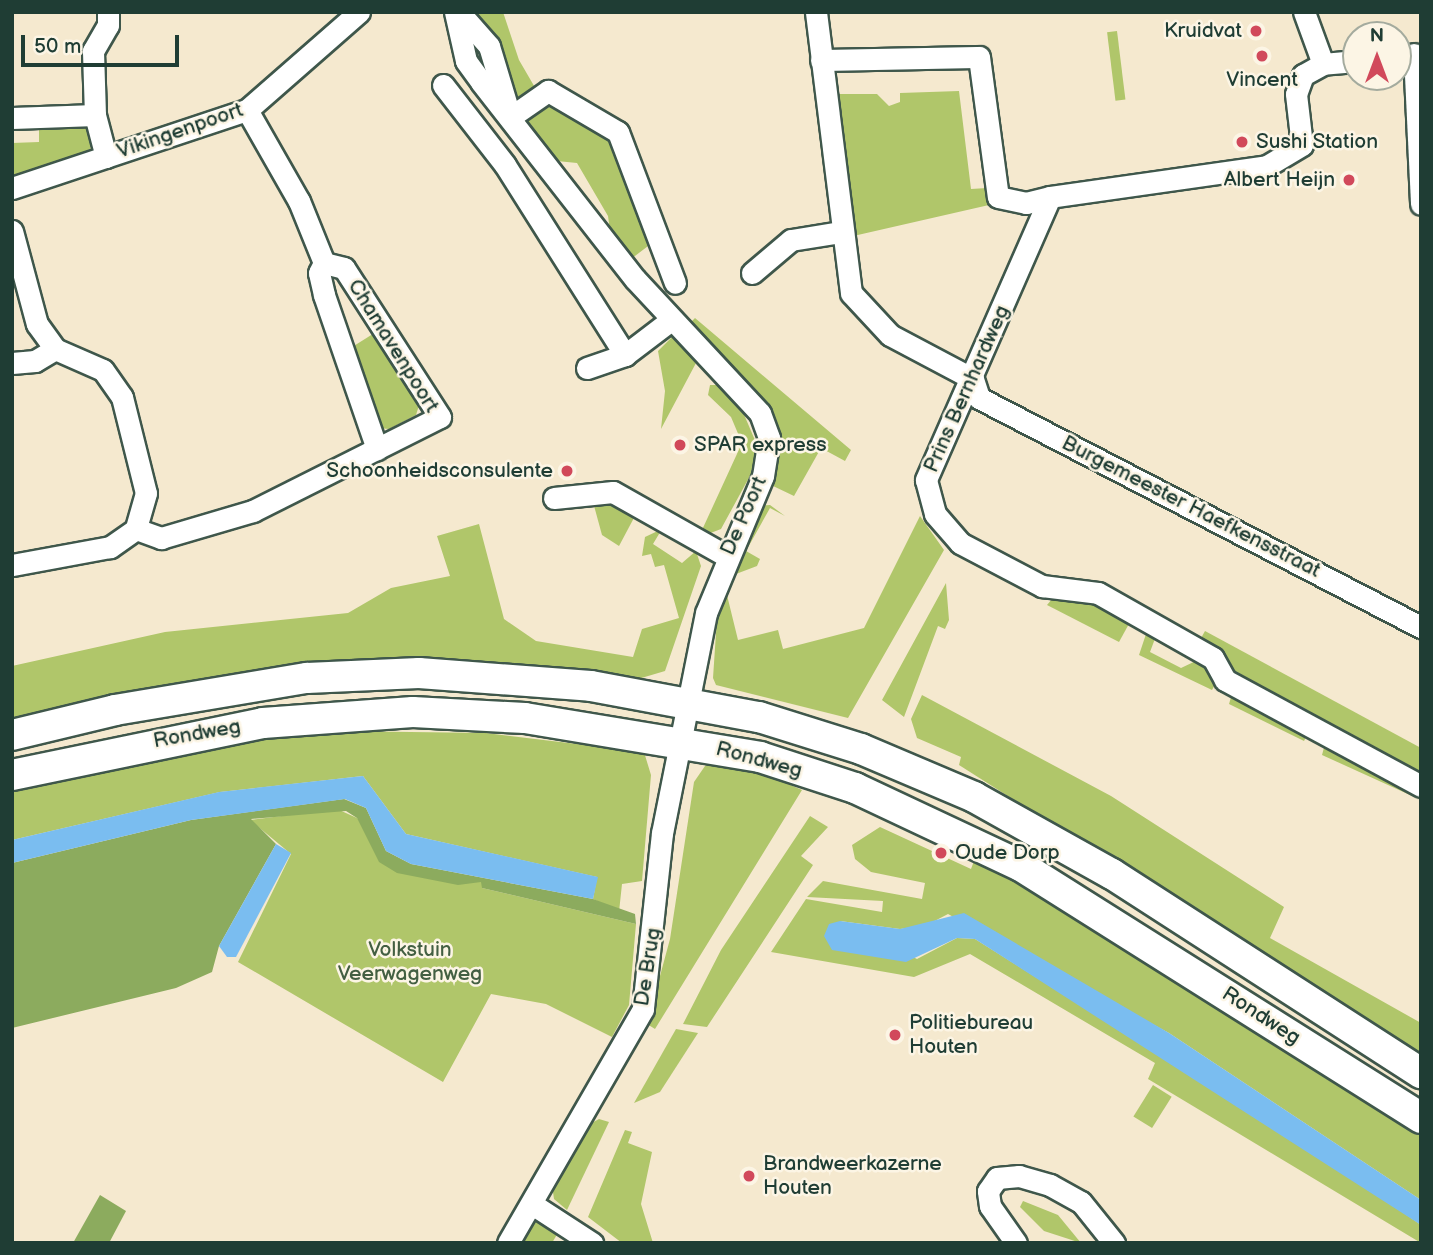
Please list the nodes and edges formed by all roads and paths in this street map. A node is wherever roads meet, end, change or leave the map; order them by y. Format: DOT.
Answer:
graph roads {
  1 [pos="108,12"];
  2 [pos="359,12"];
  3 [pos="457,12"];
  4 [pos="816,12"];
  5 [pos="1304,12"];
  6 [pos="821,60"];
  7 [pos="1342,62"];
  8 [pos="1323,64"];
  9 [pos="1412,69"];
  10 [pos="443,85"];
  11 [pos="247,110"];
  12 [pos="510,112"];
  13 [pos="95,115"];
  14 [pos="12,118"];
  15 [pos="532,143"];
  16 [pos="106,157"];
  17 [pos="505,165"];
  18 [pos="12,188"];
  19 [pos="1050,197"];
  20 [pos="1421,204"];
  21 [pos="12,231"];
  22 [pos="841,232"];
  23 [pos="324,263"];
  24 [pos="752,273"];
  25 [pos="675,283"];
  26 [pos="671,320"];
  27 [pos="55,349"];
  28 [pos="625,355"];
  29 [pos="12,363"];
  30 [pos="587,368"];
  31 [pos="973,379"];
  32 [pos="377,450"];
  33 [pos="554,498"];
  34 [pos="136,529"];
  35 [pos="725,555"];
  36 [pos="12,565"];
  37 [pos="1421,627"];
  38 [pos="688,703"];
  39 [pos="12,735"];
  40 [pos="680,741"];
  41 [pos="12,775"];
  42 [pos="1421,786"];
  43 [pos="1421,1073"];
  44 [pos="1421,1118"];
  45 [pos="532,1204"];
  46 [pos="508,1243"];
  47 [pos="592,1243"];
  48 [pos="1016,1243"];
  49 [pos="1114,1243"];
  1 -- 13 [label="street"];
  2 -- 11 [label="street, Vikingenpoort"];
  3 -- 12 [label="street, De Poort"];
  4 -- 6 [label="street"];
  5 -- 8 [label="street"];
  6 -- 19 [label="street"];
  6 -- 22 [label="street"];
  7 -- 8 [label="street"];
  8 -- 19 [label="street"];
  9 -- 20 [label="street"];
  10 -- 17 [label="street"];
  11 -- 16 [label="street, Vikingenpoort"];
  11 -- 23 [label="street, Chamavenpoort"];
  12 -- 15 [label="street, De Poort"];
  12 -- 25 [label="street"];
  13 -- 14 [label="street, Vikingenpoort"];
  13 -- 16 [label="street"];
  15 -- 17 [label="street"];
  15 -- 26 [label="street, De Poort"];
  16 -- 18 [label="street, Vikingenpoort"];
  17 -- 28 [label="street"];
  19 -- 31 [label="street, Prins Bernhardweg"];
  21 -- 27 [label="street"];
  22 -- 24 [label="street"];
  22 -- 31 [label="street"];
  23 -- 32 [label="street, Chamavenpoort"];
  23 -- 32 [label="street, Chamavenpoort"];
  26 -- 28 [label="street"];
  26 -- 35 [label="street, De Poort"];
  27 -- 29 [label="street"];
  27 -- 34 [label="street"];
  28 -- 30 [label="street"];
  31 -- 37 [label="street, Burgemeester Haefkensstraat"];
  31 -- 42 [label="street, Prins Bernhardweg"];
  32 -- 34 [label="street, Chamavenpoort"];
  33 -- 35 [label="street"];
  34 -- 36 [label="street"];
  35 -- 38 [label="street, De Poort"];
  38 -- 39 [label="main road, Rondweg"];
  38 -- 40 [label="street, De Poort"];
  38 -- 43 [label="main road, Rondweg"];
  40 -- 41 [label="main road, Rondweg"];
  40 -- 44 [label="main road, Rondweg"];
  40 -- 45 [label="street, De Brug"];
  45 -- 46 [label="street, De Brug"];
  45 -- 47 [label="street"];
  48 -- 49 [label="street"];
}
